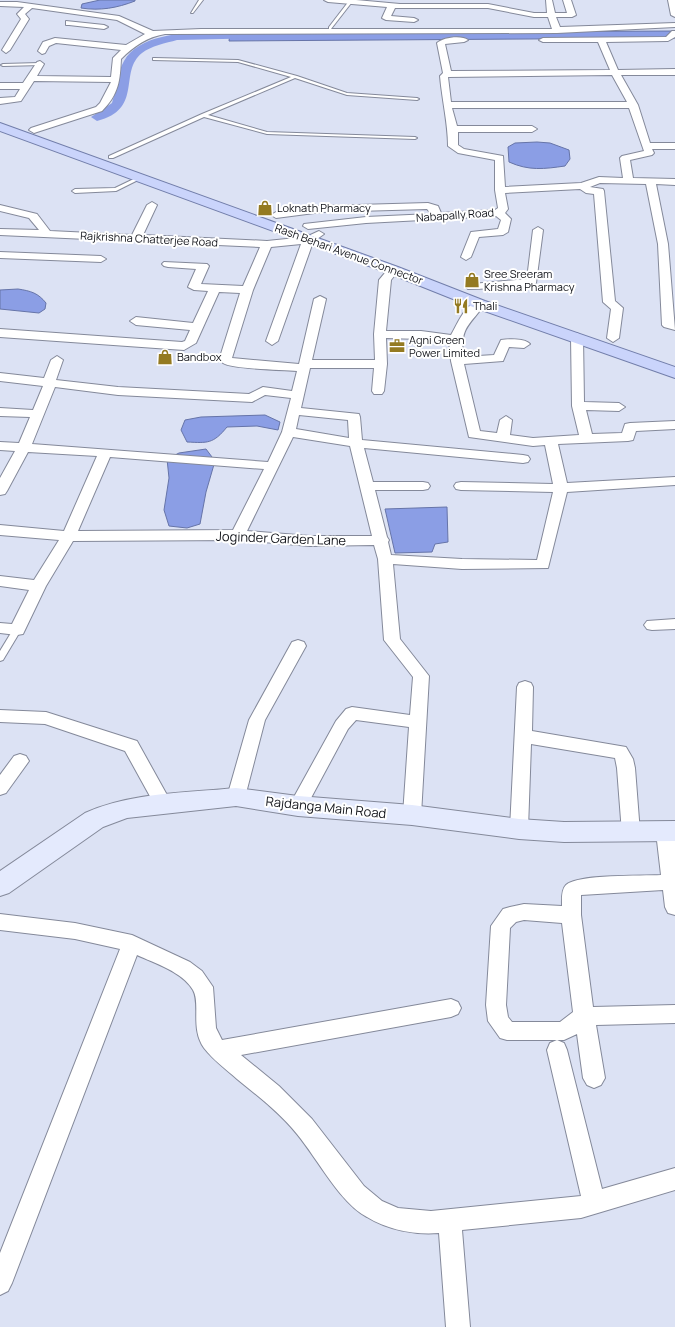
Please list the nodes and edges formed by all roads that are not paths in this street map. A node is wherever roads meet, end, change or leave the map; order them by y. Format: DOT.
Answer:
graph roads {
  1 [pos="201,0"];
  2 [pos="328,0"];
  3 [pos="567,0"];
  4 [pos="672,0"];
  5 [pos="549,1"];
  6 [pos="0,2"];
  7 [pos="350,2"];
  8 [pos="388,3"];
  9 [pos="427,3"];
  10 [pos="460,3"];
  11 [pos="29,7"];
  12 [pos="192,12"];
  13 [pos="469,14"];
  14 [pos="551,15"];
  15 [pos="675,16"];
  16 [pos="414,20"];
  17 [pos="639,20"];
  18 [pos="69,23"];
  19 [pos="675,25"];
  20 [pos="330,28"];
  21 [pos="556,30"];
  22 [pos="469,31"];
  23 [pos="147,32"];
  24 [pos="672,39"];
  25 [pos="474,40"];
  26 [pos="506,40"];
  27 [pos="601,40"];
  28 [pos="0,41"];
  29 [pos="12,42"];
  30 [pos="126,48"];
  31 [pos="6,50"];
  32 [pos="42,50"];
  33 [pos="154,59"];
  34 [pos="40,64"];
  35 [pos="3,65"];
  36 [pos="615,72"];
  37 [pos="675,72"];
  38 [pos="447,74"];
  39 [pos="295,77"];
  40 [pos="116,80"];
  41 [pos="29,82"];
  42 [pos="0,86"];
  43 [pos="417,99"];
  44 [pos="0,101"];
  45 [pos="447,105"];
  46 [pos="633,105"];
  47 [pos="204,115"];
  48 [pos="0,117"];
  49 [pos="0,127"];
  50 [pos="453,129"];
  51 [pos="532,129"];
  52 [pos="34,130"];
  53 [pos="415,138"];
  54 [pos="646,146"];
  55 [pos="675,146"];
  56 [pos="111,156"];
  57 [pos="142,177"];
  58 [pos="629,181"];
  59 [pos="650,181"];
  60 [pos="675,182"];
  61 [pos="582,186"];
  62 [pos="500,190"];
  63 [pos="76,191"];
  64 [pos="152,204"];
  65 [pos="0,208"];
  66 [pos="498,213"];
  67 [pos="276,215"];
  68 [pos="437,217"];
  69 [pos="538,230"];
  70 [pos="0,232"];
  71 [pos="308,233"];
  72 [pos="47,234"];
  73 [pos="136,238"];
  74 [pos="267,244"];
  75 [pos="0,254"];
  76 [pos="466,257"];
  77 [pos="101,259"];
  78 [pos="168,264"];
  79 [pos="393,270"];
  80 [pos="472,287"];
  81 [pos="215,288"];
  82 [pos="247,290"];
  83 [pos="671,298"];
  84 [pos="320,299"];
  85 [pos="479,304"];
  86 [pos="136,321"];
  87 [pos="675,326"];
  88 [pos="197,327"];
  89 [pos="0,333"];
  90 [pos="380,334"];
  91 [pos="576,337"];
  92 [pos="613,338"];
  93 [pos="455,339"];
  94 [pos="272,341"];
  95 [pos="524,344"];
  96 [pos="57,360"];
  97 [pos="457,361"];
  98 [pos="675,361"];
  99 [pos="381,364"];
  100 [pos="304,366"];
  101 [pos="675,373"];
  102 [pos="0,377"];
  103 [pos="49,382"];
  104 [pos="378,391"];
  105 [pos="298,395"];
  106 [pos="578,406"];
  107 [pos="619,407"];
  108 [pos="294,411"];
  109 [pos="0,412"];
  110 [pos="37,414"];
  111 [pos="506,420"];
  112 [pos="675,425"];
  113 [pos="289,432"];
  114 [pos="503,437"];
  115 [pos="587,438"];
  116 [pos="550,440"];
  117 [pos="356,443"];
  118 [pos="0,446"];
  119 [pos="24,447"];
  120 [pos="105,453"];
  121 [pos="523,459"];
  122 [pos="272,466"];
  123 [pos="675,481"];
  124 [pos="367,486"];
  125 [pos="423,486"];
  126 [pos="461,486"];
  127 [pos="561,488"];
  128 [pos="0,491"];
  129 [pos="0,530"];
  130 [pos="238,535"];
  131 [pos="69,536"];
  132 [pos="382,540"];
  133 [pos="385,559"];
  134 [pos="0,581"];
  135 [pos="38,586"];
  136 [pos="675,624"];
  137 [pos="652,625"];
  138 [pos="0,628"];
  139 [pos="17,630"];
  140 [pos="298,646"];
  141 [pos="0,658"];
  142 [pos="525,687"];
  143 [pos="0,716"];
  144 [pos="419,722"];
  145 [pos="522,736"];
  146 [pos="20,761"];
  147 [pos="0,788"];
  148 [pos="236,797"];
  149 [pos="162,804"];
  150 [pos="298,806"];
  151 [pos="412,816"];
  152 [pos="519,829"];
  153 [pos="670,832"];
  154 [pos="631,833"];
  155 [pos="672,882"];
  156 [pos="0,885"];
  157 [pos="675,907"];
  158 [pos="570,915"];
  159 [pos="0,922"];
  160 [pos="132,943"];
  161 [pos="451,1008"];
  162 [pos="675,1014"];
  163 [pos="584,1016"];
  164 [pos="218,1050"];
  165 [pos="557,1050"];
  166 [pos="594,1078"];
  167 [pos="675,1179"];
  168 [pos="594,1203"];
  169 [pos="450,1220"];
  170 [pos="0,1283"];
  171 [pos="458,1327"];
  1 -- 12 [label="lane"];
  2 -- 7 [label="street"];
  3 -- 14 [label="street"];
  4 -- 15 [label="street"];
  5 -- 14 [label="street"];
  6 -- 11 [label="street"];
  7 -- 8 [label="street"];
  7 -- 20 [label="lane"];
  8 -- 9 [label="street"];
  8 -- 16 [label="street"];
  9 -- 10 [label="street"];
  10 -- 13 [label="street"];
  11 -- 23 [label="street"];
  11 -- 29 [label="street"];
  13 -- 14 [label="street"];
  13 -- 22 [label="street"];
  14 -- 21 [label="street"];
  15 -- 17 [label="street"];
  17 -- 19 [label="street"];
  17 -- 21 [label="street"];
  18 -- 23 [label="street"];
  21 -- 22 [label="street"];
  22 -- 23 [label="street"];
  23 -- 30 [label="street"];
  24 -- 27 [label="street"];
  25 -- 38 [label="street"];
  26 -- 27 [label="street"];
  27 -- 36 [label="street"];
  28 -- 29 [label="street"];
  29 -- 31 [label="street"];
  30 -- 32 [label="street"];
  30 -- 40 [label="street"];
  33 -- 39 [label="lane"];
  34 -- 35 [label="lane"];
  34 -- 41 [label="street"];
  36 -- 37 [label="street"];
  36 -- 38 [label="street"];
  36 -- 46 [label="street"];
  38 -- 45 [label="street"];
  39 -- 43 [label="lane"];
  39 -- 47 [label="lane"];
  40 -- 41 [label="street"];
  40 -- 52 [label="street"];
  41 -- 42 [label="street"];
  41 -- 44 [label="street"];
  45 -- 46 [label="street"];
  45 -- 50 [label="street"];
  46 -- 54 [label="street"];
  47 -- 53 [label="lane"];
  47 -- 56 [label="lane"];
  48 -- 52 [label="main road, Rash Behari Avenue Connector"];
  49 -- 57 [label="main road, Rash Behari Avenue Connector"];
  50 -- 51 [label="street"];
  50 -- 62 [label="street"];
  52 -- 56 [label="main road, Rash Behari Avenue Connector"];
  54 -- 55 [label="street"];
  54 -- 58 [label="street"];
  56 -- 67 [label="main road, Rash Behari Avenue Connector"];
  57 -- 63 [label="lane"];
  57 -- 71 [label="main road, Rash Behari Avenue Connector"];
  58 -- 59 [label="street, Nabapally Road"];
  58 -- 61 [label="street, Nabapally Road"];
  59 -- 60 [label="street, Nabapally Road"];
  59 -- 83 [label="street"];
  61 -- 62 [label="street, Nabapally Road"];
  61 -- 92 [label="street"];
  62 -- 66 [label="street, Nabapally Road"];
  64 -- 73 [label="street"];
  65 -- 72 [label="street"];
  66 -- 68 [label="street, Nabapally Road"];
  66 -- 76 [label="street"];
  67 -- 68 [label="street"];
  67 -- 71 [label="main road, Rash Behari Avenue Connector"];
  68 -- 71 [label="street, Nabapally Road"];
  69 -- 80 [label="street"];
  70 -- 72 [label="street, Rajkrishna Chatterjee Road"];
  71 -- 74 [label="street, Rajkrishna Chatterjee Road"];
  71 -- 79 [label="main road, Rash Behari Avenue Connector"];
  71 -- 80 [label="main road, Rash Behari Avenue Connector"];
  71 -- 94 [label="street"];
  72 -- 73 [label="street, Rajkrishna Chatterjee Road"];
  73 -- 74 [label="street, Rajkrishna Chatterjee Road"];
  74 -- 82 [label="street"];
  75 -- 77 [label="street"];
  78 -- 81 [label="street"];
  79 -- 85 [label="main road, Rash Behari Avenue Connector"];
  79 -- 90 [label="street"];
  80 -- 92 [label="main road, Rash Behari Avenue Connector"];
  81 -- 82 [label="street"];
  81 -- 88 [label="street"];
  82 -- 100 [label="street"];
  83 -- 87 [label="street"];
  84 -- 100 [label="street"];
  85 -- 91 [label="main road, Rash Behari Avenue Connector"];
  85 -- 93 [label="street"];
  86 -- 88 [label="street"];
  88 -- 89 [label="street"];
  90 -- 93 [label="street"];
  90 -- 99 [label="street"];
  91 -- 101 [label="main road, Rash Behari Avenue Connector"];
  91 -- 106 [label="street"];
  92 -- 98 [label="main road, Rash Behari Avenue Connector"];
  93 -- 97 [label="street"];
  95 -- 97 [label="street"];
  96 -- 103 [label="street"];
  97 -- 114 [label="street"];
  99 -- 100 [label="street"];
  99 -- 104 [label="street"];
  100 -- 105 [label="street"];
  102 -- 103 [label="street"];
  103 -- 105 [label="street"];
  103 -- 110 [label="street"];
  105 -- 108 [label="street"];
  106 -- 107 [label="street"];
  106 -- 115 [label="street"];
  108 -- 113 [label="street"];
  108 -- 117 [label="street"];
  109 -- 110 [label="street"];
  110 -- 119 [label="street"];
  111 -- 114 [label="street"];
  112 -- 115 [label="street"];
  113 -- 117 [label="street"];
  113 -- 122 [label="street"];
  114 -- 116 [label="street"];
  115 -- 116 [label="street"];
  116 -- 127 [label="street"];
  117 -- 121 [label="street"];
  117 -- 124 [label="street"];
  118 -- 119 [label="street"];
  119 -- 120 [label="street"];
  119 -- 128 [label="street"];
  120 -- 122 [label="street"];
  120 -- 131 [label="street"];
  122 -- 130 [label="street"];
  123 -- 127 [label="street"];
  124 -- 125 [label="street"];
  124 -- 132 [label="street"];
  126 -- 127 [label="street"];
  127 -- 133 [label="street"];
  129 -- 131 [label="street, Joginder Garden Lane"];
  130 -- 131 [label="street, Joginder Garden Lane"];
  130 -- 132 [label="street, Joginder Garden Lane"];
  131 -- 135 [label="street"];
  132 -- 133 [label="street"];
  133 -- 144 [label="street"];
  134 -- 135 [label="street"];
  135 -- 139 [label="street"];
  136 -- 137 [label="street"];
  138 -- 139 [label="street"];
  139 -- 141 [label="lane"];
  140 -- 148 [label="street"];
  142 -- 145 [label="street"];
  143 -- 149 [label="street"];
  144 -- 150 [label="street"];
  144 -- 151 [label="street"];
  145 -- 152 [label="street"];
  145 -- 154 [label="street"];
  146 -- 147 [label="street"];
  148 -- 149 [label="street, Rajdanga Main Road"];
  148 -- 150 [label="street, Rajdanga Main Road"];
  149 -- 156 [label="street, Rajdanga Main Road"];
  150 -- 151 [label="street, Rajdanga Main Road"];
  151 -- 152 [label="street, Rajdanga Main Road"];
  152 -- 154 [label="street, Rajdanga Main Road"];
  153 -- 154 [label="street, Rajdanga Main Road"];
  153 -- 155 [label="street"];
  155 -- 157 [label="street"];
  155 -- 158 [label="street"];
  158 -- 163 [label="street"];
  158 -- 163 [label="street"];
  159 -- 160 [label="street"];
  160 -- 164 [label="street"];
  160 -- 170 [label="street"];
  161 -- 164 [label="street"];
  162 -- 163 [label="street"];
  163 -- 166 [label="street"];
  164 -- 169 [label="street"];
  165 -- 168 [label="street"];
  167 -- 168 [label="street"];
  168 -- 169 [label="street"];
  169 -- 171 [label="street"];
}
